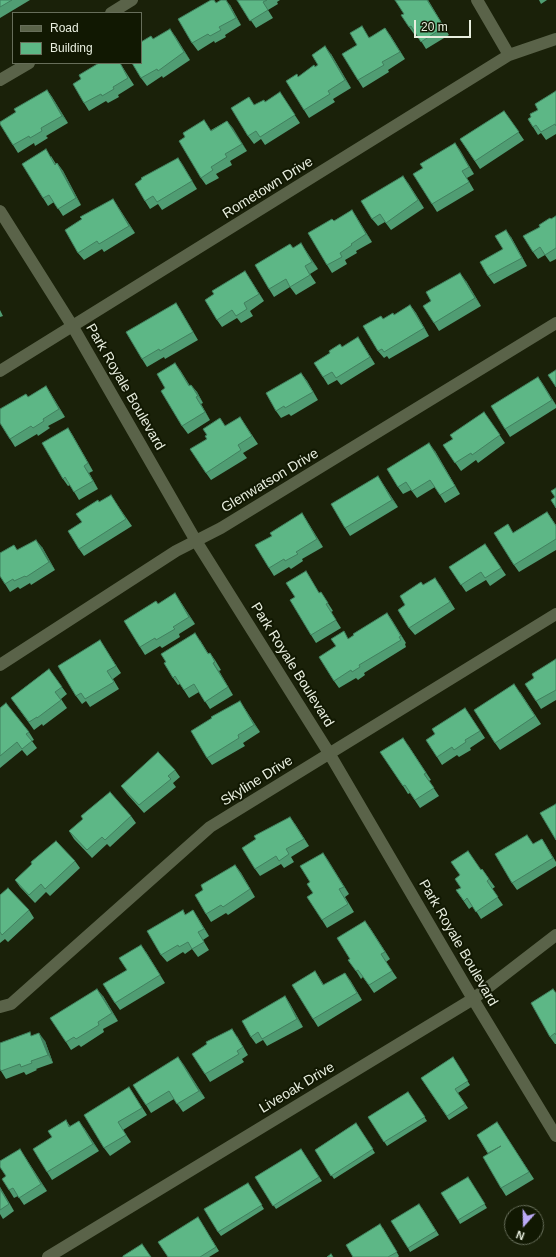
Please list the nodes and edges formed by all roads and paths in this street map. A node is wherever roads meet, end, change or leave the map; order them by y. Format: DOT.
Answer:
graph roads {
  1 [pos="132,0"];
  2 [pos="477,0"];
  3 [pos="113,12"];
  4 [pos="556,39"];
  5 [pos="509,55"];
  6 [pos="27,64"];
  7 [pos="0,80"];
  8 [pos="0,211"];
  9 [pos="556,323"];
  10 [pos="73,327"];
  11 [pos="0,371"];
  12 [pos="196,541"];
  13 [pos="556,614"];
  14 [pos="0,665"];
  15 [pos="329,753"];
  16 [pos="556,935"];
  17 [pos="473,999"];
  18 [pos="0,1007"];
  19 [pos="556,1136"];
  20 [pos="48,1257"];
  1 -- 3 [label="street"];
  2 -- 5 [label="street"];
  4 -- 5 [label="street, Rometown Drive"];
  5 -- 10 [label="street, Rometown Drive"];
  6 -- 7 [label="street"];
  8 -- 10 [label="street, Park Royale Boulevard"];
  9 -- 12 [label="street, Glenwatson Drive"];
  10 -- 11 [label="street, Rometown Drive"];
  10 -- 12 [label="street, Park Royale Boulevard"];
  12 -- 14 [label="street, Glenwatson Drive"];
  12 -- 15 [label="street, Park Royale Boulevard"];
  13 -- 15 [label="street, Skyline Drive"];
  15 -- 17 [label="street, Park Royale Boulevard"];
  15 -- 18 [label="street, Skyline Drive"];
  16 -- 17 [label="street, Liveoak Drive"];
  17 -- 19 [label="street, Park Royale Boulevard"];
  17 -- 20 [label="street, Liveoak Drive"];
}
